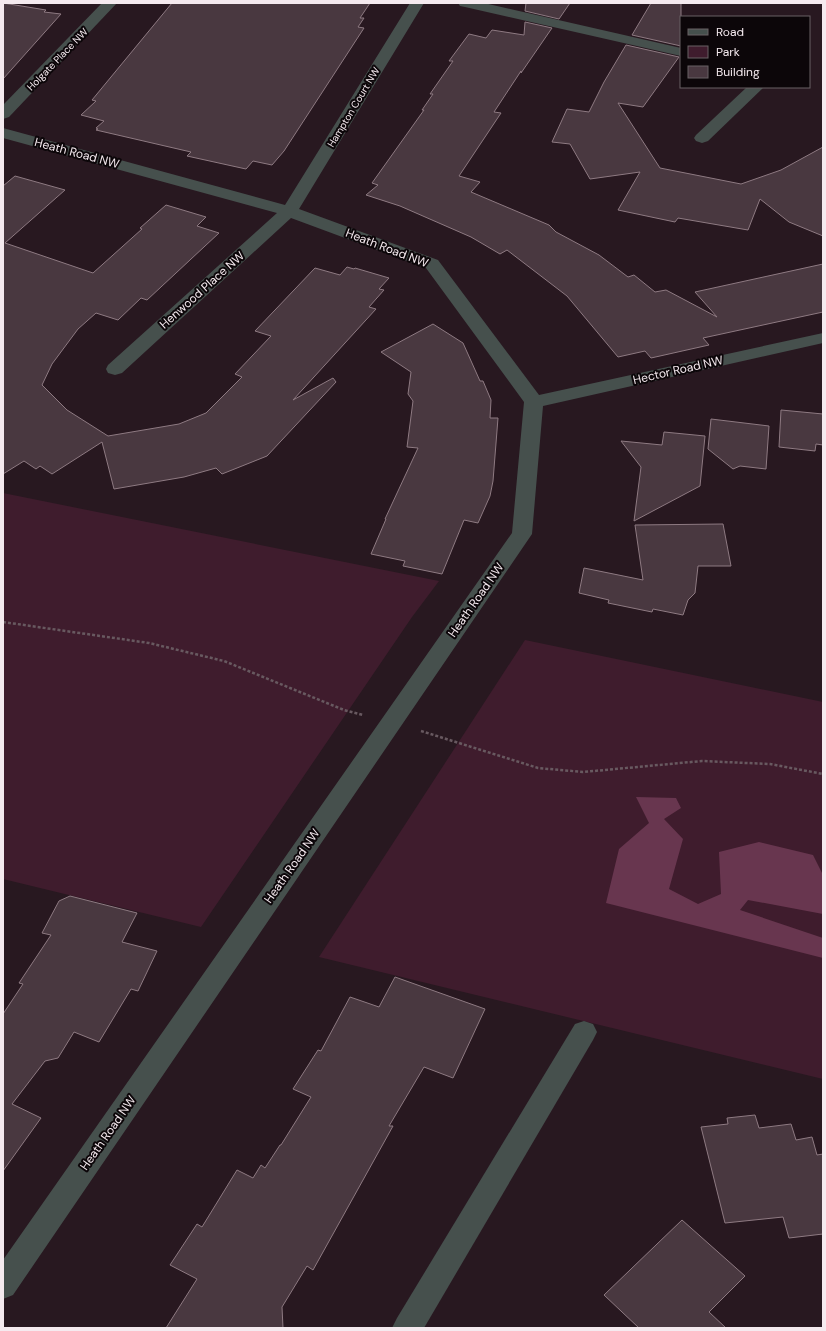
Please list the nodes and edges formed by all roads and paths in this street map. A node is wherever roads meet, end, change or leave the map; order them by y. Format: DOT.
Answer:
graph roads {
  1 [pos="110,3"];
  2 [pos="417,3"];
  3 [pos="465,3"];
  4 [pos="680,52"];
  5 [pos="755,88"];
  6 [pos="3,114"];
  7 [pos="3,133"];
  8 [pos="702,138"];
  9 [pos="289,211"];
  10 [pos="823,338"];
  11 [pos="115,369"];
  12 [pos="534,402"];
  13 [pos="3,622"];
  14 [pos="392,722"];
  15 [pos="823,774"];
  16 [pos="584,1032"];
  17 [pos="3,1285"];
  18 [pos="408,1328"];
  1 -- 6 [label="street, Holgate Place NW"];
  2 -- 9 [label="street, Hampton Court NW"];
  3 -- 4 [label="street"];
  5 -- 8 [label="street"];
  7 -- 9 [label="street, Heath Road NW"];
  9 -- 11 [label="street, Henwood Place NW"];
  9 -- 12 [label="street, Heath Road NW"];
  10 -- 12 [label="street, Hector Road NW"];
  12 -- 14 [label="street, Heath Road NW"];
  13 -- 14 [label="path"];
  14 -- 15 [label="path"];
  14 -- 17 [label="street, Heath Road NW"];
  16 -- 18 [label="street"];
}
